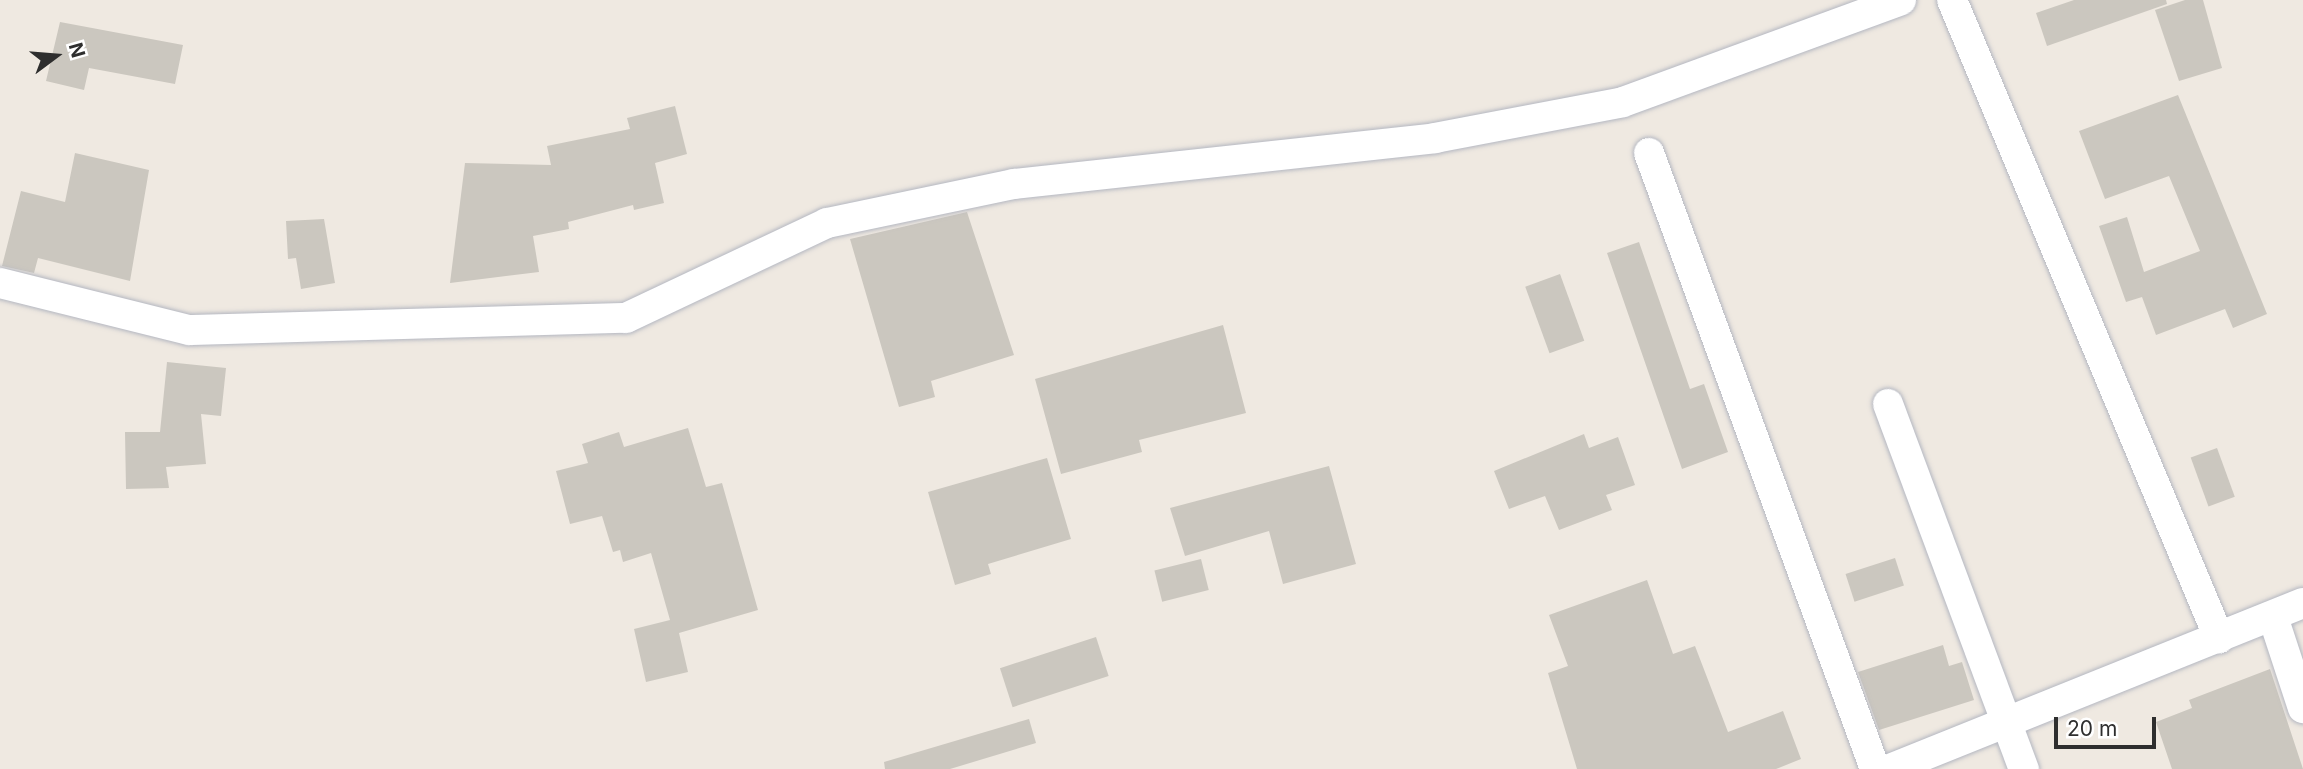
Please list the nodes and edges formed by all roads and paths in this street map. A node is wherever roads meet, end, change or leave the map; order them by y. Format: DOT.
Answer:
graph roads {
  1 [pos="1901,0"];
  2 [pos="1952,0"];
  3 [pos="1649,153"];
  4 [pos="0,283"];
  5 [pos="1888,404"];
  6 [pos="2303,603"];
  7 [pos="2273,617"];
  8 [pos="2219,639"];
  9 [pos="2303,708"];
  10 [pos="2010,724"];
  11 [pos="1875,769"];
  12 [pos="1890,769"];
  13 [pos="2024,769"];
  1 -- 4 [label="street"];
  2 -- 8 [label="street"];
  3 -- 11 [label="street"];
  5 -- 10 [label="street"];
  6 -- 7 [label="street"];
  7 -- 8 [label="street"];
  7 -- 9 [label="street"];
  8 -- 10 [label="street"];
  10 -- 12 [label="street"];
  10 -- 13 [label="street"];
}
